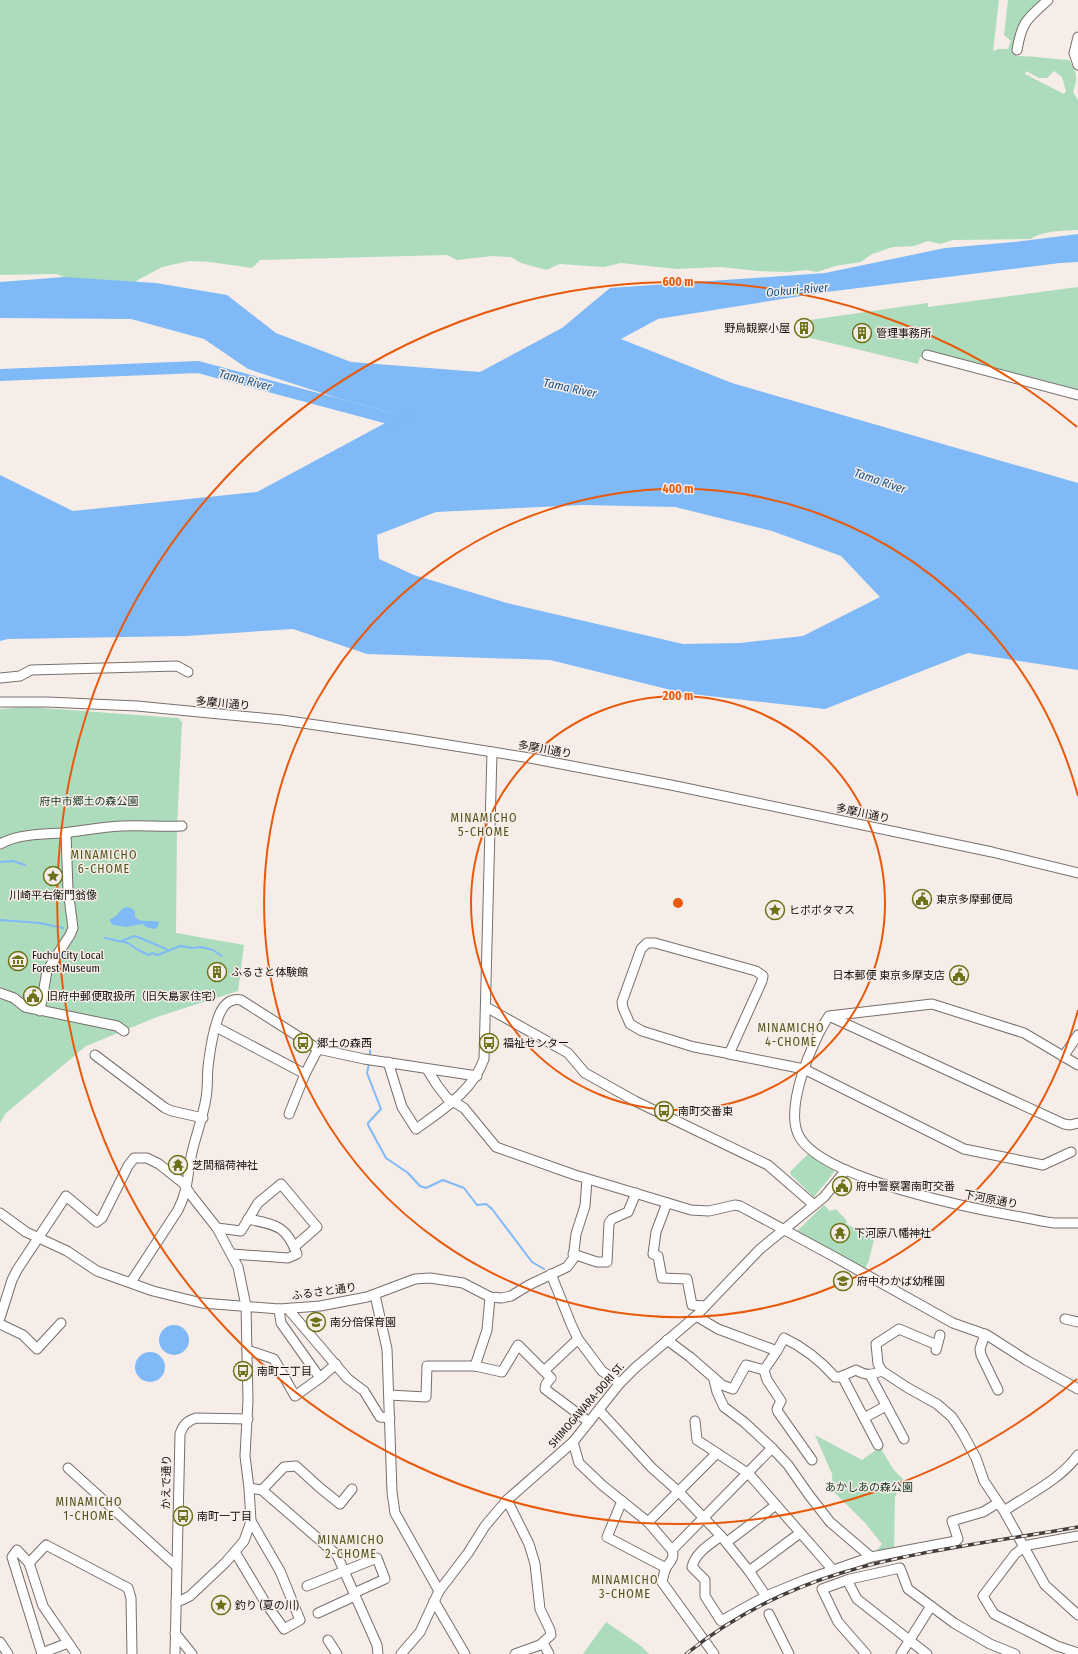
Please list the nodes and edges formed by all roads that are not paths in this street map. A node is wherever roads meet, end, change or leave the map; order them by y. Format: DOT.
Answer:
graph roads {
  1 [pos="1048,0"];
  2 [pos="1078,37"];
  3 [pos="1017,50"];
  4 [pos="1078,65"];
  5 [pos="927,355"];
  6 [pos="1078,395"];
  7 [pos="188,672"];
  8 [pos="0,678"];
  9 [pos="0,702"];
  10 [pos="492,752"];
  11 [pos="182,826"];
  12 [pos="66,833"];
  13 [pos="0,844"];
  14 [pos="1078,873"];
  15 [pos="0,993"];
  16 [pos="486,1007"];
  17 [pos="40,1011"];
  18 [pos="829,1016"];
  19 [pos="216,1027"];
  20 [pos="124,1031"];
  21 [pos="1078,1035"];
  22 [pos="318,1049"];
  23 [pos="729,1054"];
  24 [pos="95,1055"];
  25 [pos="1063,1057"];
  26 [pos="388,1062"];
  27 [pos="1078,1065"];
  28 [pos="427,1069"];
  29 [pos="804,1069"];
  30 [pos="305,1074"];
  31 [pos="476,1076"];
  32 [pos="453,1101"];
  33 [pos="289,1114"];
  34 [pos="203,1118"];
  35 [pos="1078,1123"];
  36 [pos="1071,1152"];
  37 [pos="846,1170"];
  38 [pos="587,1179"];
  39 [pos="187,1188"];
  40 [pos="636,1193"];
  41 [pos="667,1203"];
  42 [pos="814,1205"];
  43 [pos="0,1213"];
  44 [pos="248,1219"];
  45 [pos="1078,1223"];
  46 [pos="217,1228"];
  47 [pos="784,1229"];
  48 [pos="38,1238"];
  49 [pos="294,1247"];
  50 [pos="232,1254"];
  51 [pos="573,1254"];
  52 [pos="551,1274"];
  53 [pos="131,1282"];
  54 [pos="375,1294"];
  55 [pos="490,1297"];
  56 [pos="246,1306"];
  57 [pos="705,1306"];
  58 [pos="284,1309"];
  59 [pos="696,1316"];
  60 [pos="0,1318"];
  61 [pos="1065,1319"];
  62 [pos="1078,1322"];
  63 [pos="61,1323"];
  64 [pos="0,1324"];
  65 [pos="985,1334"];
  66 [pos="940,1335"];
  67 [pos="578,1339"];
  68 [pos="667,1340"];
  69 [pos="247,1350"];
  70 [pos="777,1351"];
  71 [pos="336,1364"];
  72 [pos="475,1366"];
  73 [pos="545,1370"];
  74 [pos="764,1370"];
  75 [pos="882,1371"];
  76 [pos="870,1375"];
  77 [pos="842,1376"];
  78 [pos="320,1378"];
  79 [pos="714,1380"];
  80 [pos="620,1383"];
  81 [pos="998,1385"];
  82 [pos="1078,1389"];
  83 [pos="389,1395"];
  84 [pos="886,1406"];
  85 [pos="599,1410"];
  86 [pos="390,1418"];
  87 [pos="864,1418"];
  88 [pos="248,1420"];
  89 [pos="695,1421"];
  90 [pos="588,1422"];
  91 [pos="904,1439"];
  92 [pos="573,1442"];
  93 [pos="878,1445"];
  94 [pos="772,1448"];
  95 [pos="717,1453"];
  96 [pos="1078,1456"];
  97 [pos="812,1460"];
  98 [pos="68,1468"];
  99 [pos="749,1474"];
  100 [pos="249,1488"];
  101 [pos="352,1489"];
  102 [pos="262,1490"];
  103 [pos="678,1492"];
  104 [pos="507,1500"];
  105 [pos="622,1501"];
  106 [pos="998,1503"];
  107 [pos="776,1505"];
  108 [pos="1004,1511"];
  109 [pos="704,1517"];
  110 [pos="251,1521"];
  111 [pos="648,1522"];
  112 [pos="800,1533"];
  113 [pos="1078,1536"];
  114 [pos="724,1539"];
  115 [pos="1023,1546"];
  116 [pos="672,1550"];
  117 [pos="235,1552"];
  118 [pos="871,1557"];
  119 [pos="29,1563"];
  120 [pos="176,1566"];
  121 [pos="666,1568"];
  122 [pos="344,1570"];
  123 [pos="833,1570"];
  124 [pos="749,1571"];
  125 [pos="847,1580"];
  126 [pos="307,1586"];
  127 [pos="439,1591"];
  128 [pos="354,1594"];
  129 [pos="766,1596"];
  130 [pos="176,1601"];
  131 [pos="434,1601"];
  132 [pos="931,1606"];
  133 [pos="318,1613"];
  134 [pos="769,1614"];
  135 [pos="1078,1615"];
  136 [pos="175,1633"];
  137 [pos="328,1640"];
  138 [pos="909,1641"];
  139 [pos="0,1642"];
  140 [pos="68,1643"];
  141 [pos="543,1643"];
  142 [pos="42,1653"];
  143 [pos="1078,1653"];
  144 [pos="8,1654"];
  145 [pos="76,1654"];
  146 [pos="132,1654"];
  147 [pos="175,1654"];
  148 [pos="192,1654"];
  149 [pos="336,1654"];
  150 [pos="378,1654"];
  151 [pos="401,1654"];
  152 [pos="464,1654"];
  153 [pos="515,1654"];
  154 [pos="548,1654"];
  155 [pos="714,1654"];
  156 [pos="789,1654"];
  157 [pos="866,1654"];
  158 [pos="901,1654"];
  159 [pos="927,1654"];
  160 [pos="1015,1654"];
  1 -- 3 [label="street"];
  2 -- 4 [label="street"];
  5 -- 6 [label="street"];
  7 -- 8 [label="street"];
  9 -- 10 [label="street, 多摩川通り"];
  10 -- 14 [label="street, 多摩川通り"];
  10 -- 16 [label="street"];
  11 -- 12 [label="street"];
  12 -- 13 [label="street"];
  12 -- 17 [label="street"];
  15 -- 17 [label="street"];
  16 -- 31 [label="street"];
  16 -- 42 [label="street"];
  17 -- 20 [label="street"];
  18 -- 25 [label="street"];
  18 -- 29 [label="street, 下河原通り"];
  18 -- 35 [label="street"];
  19 -- 22 [label="street"];
  19 -- 30 [label="street"];
  19 -- 34 [label="street"];
  21 -- 25 [label="street"];
  22 -- 26 [label="street"];
  22 -- 30 [label="street"];
  23 -- 23 [label="street"];
  23 -- 29 [label="street"];
  24 -- 34 [label="street"];
  25 -- 27 [label="street"];
  26 -- 28 [label="street"];
  26 -- 32 [label="street"];
  28 -- 31 [label="street"];
  28 -- 32 [label="street"];
  29 -- 36 [label="street"];
  29 -- 37 [label="street, 下河原通り"];
  30 -- 33 [label="street"];
  31 -- 32 [label="street"];
  32 -- 38 [label="street"];
  34 -- 39 [label="street"];
  37 -- 42 [label="street"];
  37 -- 45 [label="street, 下河原通り"];
  38 -- 40 [label="street"];
  38 -- 51 [label="street, ふるさと通り"];
  39 -- 46 [label="street"];
  39 -- 48 [label="street"];
  39 -- 53 [label="street"];
  40 -- 41 [label="street"];
  40 -- 51 [label="street"];
  41 -- 47 [label="street"];
  41 -- 57 [label="street"];
  42 -- 47 [label="street"];
  43 -- 48 [label="street, ふるさと通り"];
  44 -- 46 [label="street"];
  44 -- 49 [label="street"];
  44 -- 49 [label="street"];
  46 -- 50 [label="street"];
  47 -- 57 [label="street, SHIMOGAWARA-DORI ST."];
  47 -- 65 [label="street"];
  48 -- 53 [label="street, ふるさと通り"];
  48 -- 60 [label="street"];
  49 -- 50 [label="street"];
  50 -- 56 [label="street"];
  51 -- 52 [label="street, ふるさと通り"];
  52 -- 55 [label="street, ふるさと通り"];
  52 -- 67 [label="street"];
  53 -- 56 [label="street, ふるさと通り"];
  54 -- 55 [label="street, ふるさと通り"];
  54 -- 58 [label="street, ふるさと通り"];
  54 -- 83 [label="street"];
  55 -- 72 [label="street"];
  56 -- 58 [label="street, ふるさと通り"];
  56 -- 69 [label="street"];
  57 -- 59 [label="street, SHIMOGAWARA-DORI ST."];
  58 -- 71 [label="street"];
  58 -- 78 [label="street"];
  59 -- 68 [label="street, SHIMOGAWARA-DORI ST."];
  59 -- 70 [label="street"];
  61 -- 62 [label="street"];
  63 -- 64 [label="street"];
  65 -- 81 [label="street"];
  65 -- 82 [label="street"];
  66 -- 75 [label="street"];
  67 -- 73 [label="street"];
  67 -- 80 [label="street"];
  68 -- 79 [label="street"];
  68 -- 80 [label="street, SHIMOGAWARA-DORI ST."];
  69 -- 78 [label="street"];
  69 -- 88 [label="street"];
  70 -- 74 [label="street"];
  70 -- 77 [label="street"];
  71 -- 78 [label="street"];
  71 -- 86 [label="street"];
  72 -- 73 [label="street"];
  72 -- 83 [label="street"];
  73 -- 90 [label="street"];
  74 -- 79 [label="street"];
  74 -- 97 [label="street"];
  75 -- 76 [label="street"];
  75 -- 106 [label="street"];
  76 -- 77 [label="street"];
  76 -- 84 [label="street"];
  77 -- 87 [label="street"];
  79 -- 94 [label="street"];
  80 -- 85 [label="street, SHIMOGAWARA-DORI ST."];
  83 -- 86 [label="street"];
  84 -- 87 [label="street"];
  84 -- 91 [label="street"];
  85 -- 90 [label="street, SHIMOGAWARA-DORI ST."];
  85 -- 103 [label="street"];
  86 -- 127 [label="street"];
  87 -- 93 [label="street"];
  88 -- 100 [label="street"];
  88 -- 120 [label="street, かえで通り"];
  89 -- 95 [label="street"];
  90 -- 92 [label="street, SHIMOGAWARA-DORI ST."];
  92 -- 104 [label="street, SHIMOGAWARA-DORI ST."];
  92 -- 105 [label="street"];
  94 -- 99 [label="street"];
  94 -- 118 [label="street"];
  95 -- 99 [label="street"];
  95 -- 103 [label="street"];
  96 -- 108 [label="street"];
  98 -- 120 [label="street"];
  99 -- 107 [label="street"];
  99 -- 109 [label="street"];
  100 -- 102 [label="street"];
  100 -- 110 [label="street"];
  101 -- 102 [label="street"];
  102 -- 122 [label="street"];
  103 -- 109 [label="street"];
  103 -- 111 [label="street"];
  104 -- 127 [label="street, SHIMOGAWARA-DORI ST."];
  104 -- 141 [label="street"];
  105 -- 111 [label="street"];
  105 -- 121 [label="street"];
  106 -- 108 [label="street"];
  106 -- 118 [label="street"];
  107 -- 112 [label="street"];
  107 -- 114 [label="street"];
  108 -- 115 [label="street"];
  109 -- 114 [label="street"];
  109 -- 116 [label="street"];
  110 -- 117 [label="street"];
  110 -- 117 [label="street"];
  111 -- 116 [label="street"];
  112 -- 123 [label="street"];
  112 -- 124 [label="street"];
  113 -- 115 [label="street"];
  114 -- 124 [label="street"];
  114 -- 129 [label="street"];
  115 -- 135 [label="street"];
  115 -- 143 [label="street"];
  116 -- 121 [label="street"];
  117 -- 130 [label="street"];
  118 -- 123 [label="street"];
  119 -- 140 [label="street"];
  119 -- 142 [label="street"];
  119 -- 146 [label="street"];
  120 -- 130 [label="street, かえで通り"];
  121 -- 155 [label="street"];
  122 -- 126 [label="street"];
  122 -- 128 [label="street"];
  122 -- 128 [label="street"];
  123 -- 129 [label="street"];
  124 -- 129 [label="street"];
  125 -- 132 [label="street"];
  125 -- 138 [label="street"];
  125 -- 157 [label="street"];
  127 -- 131 [label="street, SHIMOGAWARA-DORI ST."];
  128 -- 133 [label="street"];
  128 -- 150 [label="street"];
  130 -- 136 [label="street, かえで通り"];
  131 -- 151 [label="street, SHIMOGAWARA-DORI ST."];
  131 -- 152 [label="street"];
  132 -- 138 [label="street"];
  132 -- 160 [label="street"];
  134 -- 156 [label="street"];
  136 -- 147 [label="street, かえで通り"];
  136 -- 148 [label="street"];
  137 -- 149 [label="street"];
  138 -- 158 [label="street"];
  138 -- 159 [label="street"];
  139 -- 144 [label="street"];
  140 -- 142 [label="street"];
  140 -- 145 [label="street"];
  141 -- 153 [label="street"];
  141 -- 154 [label="street"];
}
